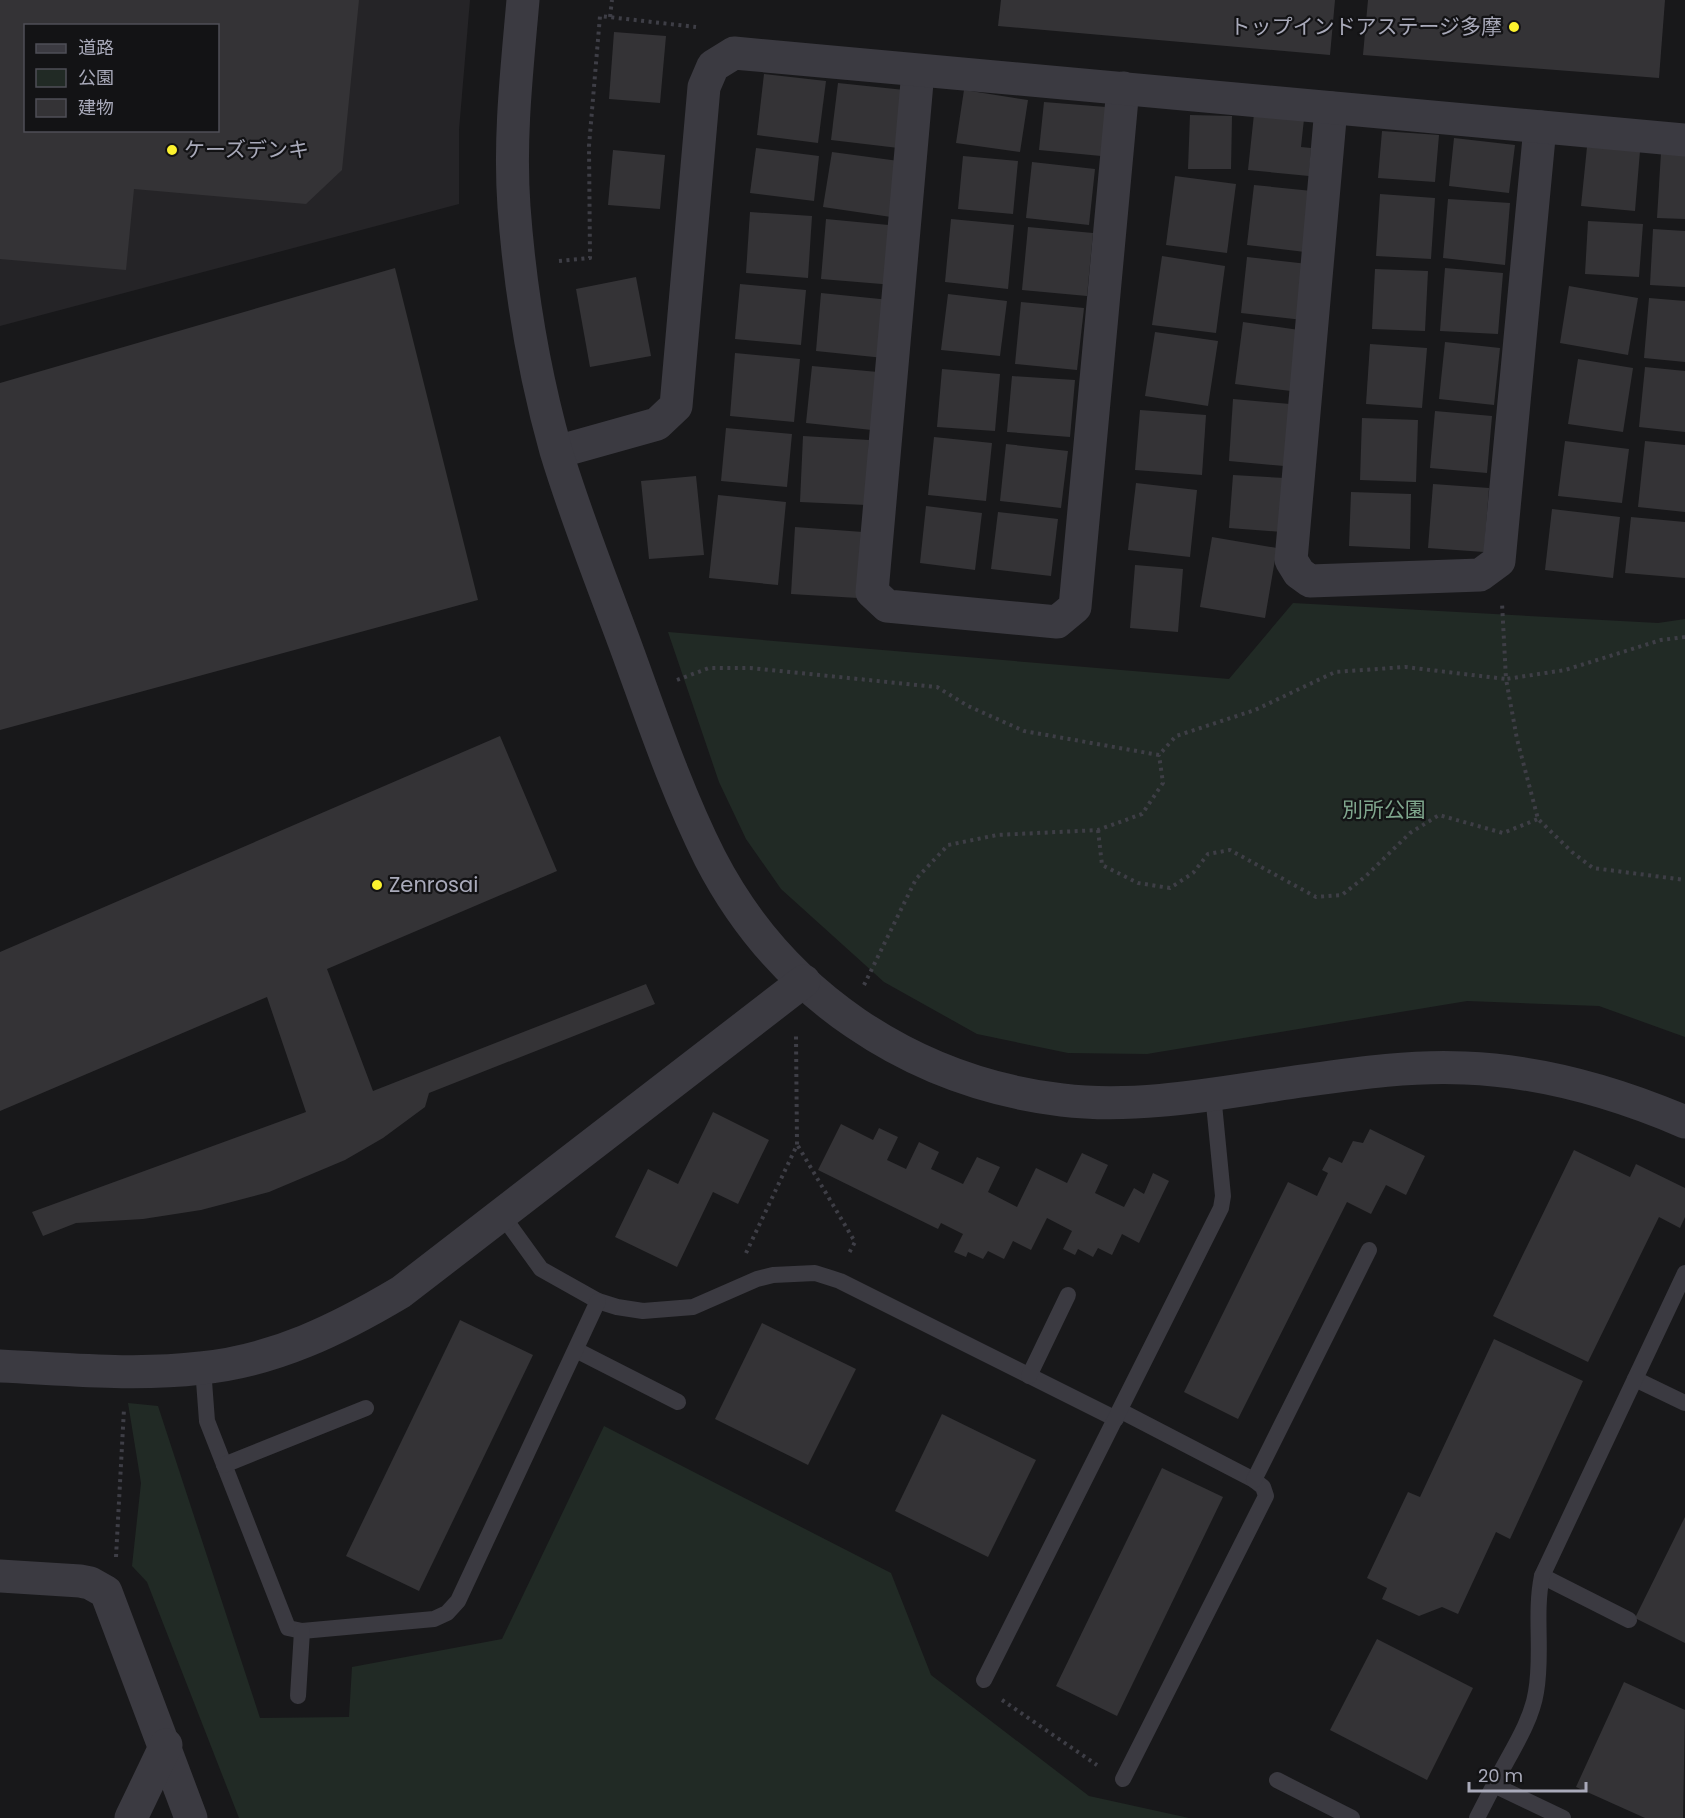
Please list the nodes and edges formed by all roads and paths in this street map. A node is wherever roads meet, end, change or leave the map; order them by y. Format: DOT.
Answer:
graph roads {
  1 [pos="523,0"];
  2 [pos="612,0"];
  3 [pos="610,17"];
  4 [pos="696,27"];
  5 [pos="918,71"];
  6 [pos="1123,88"];
  7 [pos="1330,108"];
  8 [pos="1540,127"];
  9 [pos="1685,140"];
  10 [pos="559,261"];
  11 [pos="557,452"];
  12 [pos="1499,561"];
  13 [pos="1685,637"];
  14 [pos="1506,679"];
  15 [pos="676,680"];
  16 [pos="1159,755"];
  17 [pos="1538,819"];
  18 [pos="1098,830"];
  19 [pos="1685,880"];
  20 [pos="804,981"];
  21 [pos="862,988"];
  22 [pos="796,1031"];
  23 [pos="1213,1094"];
  24 [pos="1685,1122"];
  25 [pos="797,1145"];
  26 [pos="502,1215"];
  27 [pos="1369,1250"];
  28 [pos="744,1258"];
  29 [pos="846,1260"];
  30 [pos="1685,1273"];
  31 [pos="1068,1295"];
  32 [pos="598,1301"];
  33 [pos="576,1350"];
  34 [pos="0,1366"];
  35 [pos="203,1368"];
  36 [pos="1029,1377"];
  37 [pos="1635,1379"];
  38 [pos="678,1402"];
  39 [pos="1685,1403"];
  40 [pos="124,1408"];
  41 [pos="366,1408"];
  42 [pos="1118,1415"];
  43 [pos="224,1465"];
  44 [pos="1254,1480"];
  45 [pos="0,1576"];
  46 [pos="1542,1576"];
  47 [pos="99,1586"];
  48 [pos="1629,1620"];
  49 [pos="302,1631"];
  50 [pos="984,1680"];
  51 [pos="298,1696"];
  52 [pos="166,1745"];
  53 [pos="1123,1779"];
  54 [pos="1276,1780"];
  55 [pos="1494,1785"];
  56 [pos="130,1818"];
  57 [pos="191,1818"];
  58 [pos="1352,1818"];
  59 [pos="1477,1818"];
  60 [pos="1563,1818"];
  1 -- 11 [label="street"];
  2 -- 3 [label="path"];
  3 -- 4 [label="path"];
  3 -- 10 [label="path"];
  5 -- 6 [label="street"];
  5 -- 6 [label="street"];
  5 -- 11 [label="street"];
  6 -- 7 [label="street"];
  7 -- 8 [label="street"];
  7 -- 12 [label="street"];
  8 -- 9 [label="street"];
  8 -- 12 [label="street"];
  11 -- 20 [label="street"];
  12 -- 14 [label="path"];
  13 -- 14 [label="path"];
  14 -- 16 [label="path"];
  14 -- 17 [label="path"];
  15 -- 16 [label="path"];
  16 -- 18 [label="path"];
  17 -- 18 [label="path"];
  17 -- 19 [label="path"];
  18 -- 21 [label="path"];
  20 -- 23 [label="street"];
  20 -- 26 [label="street"];
  22 -- 25 [label="path"];
  23 -- 24 [label="street"];
  23 -- 42 [label="lane"];
  25 -- 28 [label="path"];
  25 -- 29 [label="path"];
  26 -- 32 [label="lane"];
  26 -- 35 [label="street"];
  27 -- 44 [label="lane"];
  30 -- 37 [label="lane"];
  31 -- 36 [label="lane"];
  32 -- 33 [label="lane"];
  32 -- 36 [label="lane"];
  33 -- 38 [label="lane"];
  33 -- 49 [label="lane"];
  34 -- 35 [label="street"];
  35 -- 43 [label="lane"];
  36 -- 42 [label="lane"];
  37 -- 39 [label="lane"];
  37 -- 46 [label="lane"];
  40 -- 47 [label="path"];
  41 -- 43 [label="lane"];
  42 -- 44 [label="lane"];
  42 -- 50 [label="lane"];
  43 -- 49 [label="lane"];
  44 -- 53 [label="lane"];
  45 -- 47 [label="street"];
  46 -- 48 [label="lane"];
  46 -- 55 [label="lane"];
  47 -- 52 [label="street"];
  49 -- 51 [label="lane"];
  50 -- 53 [label="path"];
  52 -- 56 [label="street"];
  52 -- 57 [label="street"];
  54 -- 58 [label="lane"];
  55 -- 59 [label="lane"];
  55 -- 60 [label="lane"];
}
